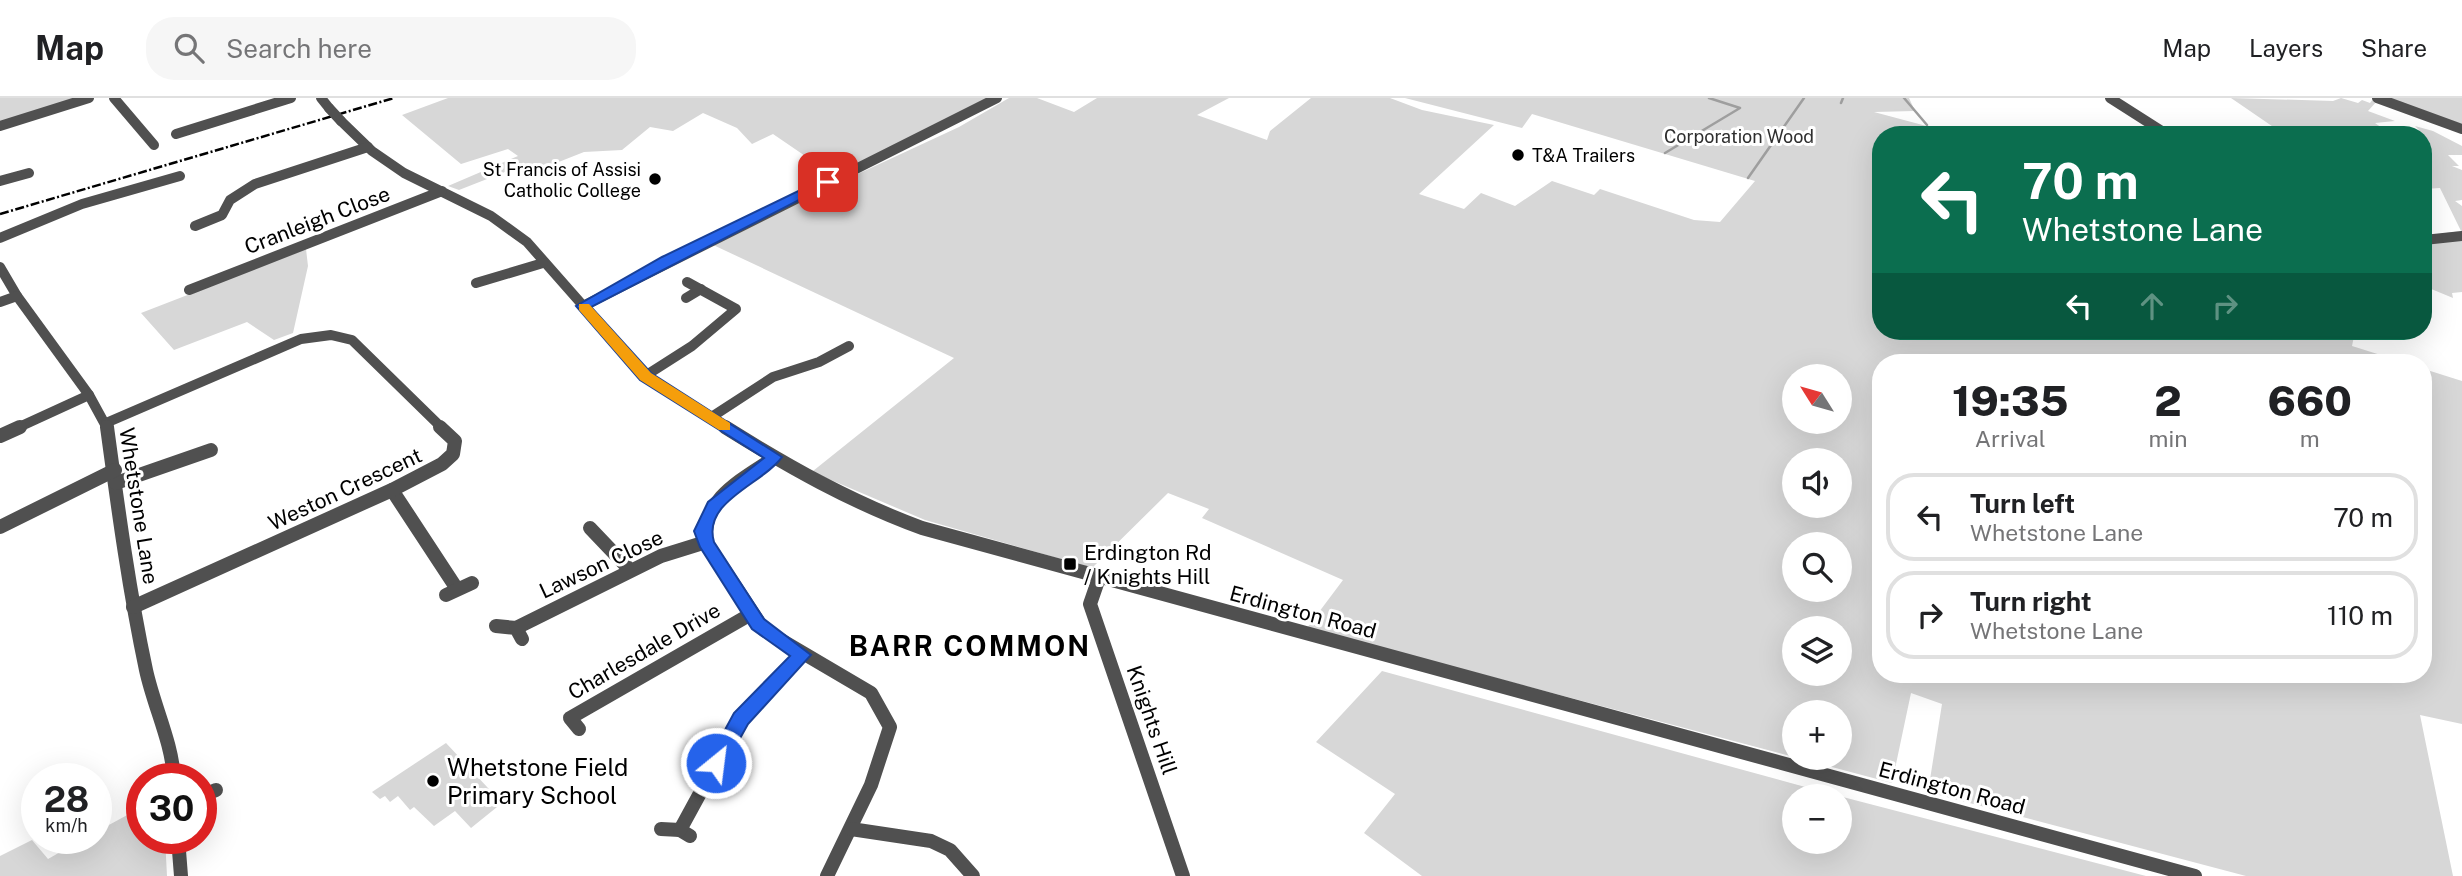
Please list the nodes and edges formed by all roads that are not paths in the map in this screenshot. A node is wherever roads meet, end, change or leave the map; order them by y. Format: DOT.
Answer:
graph roads {
  1 [pos="89,98"];
  2 [pos="114,98"];
  3 [pos="291,98"];
  4 [pos="321,98"];
  5 [pos="997,98"];
  6 [pos="2110,98"];
  7 [pos="2377,98"];
  8 [pos="329,108"];
  9 [pos="2154,126"];
  10 [pos="0,127"];
  11 [pos="2462,129"];
  12 [pos="182,131"];
  13 [pos="154,145"];
  14 [pos="368,147"];
  15 [pos="29,172"];
  16 [pos="180,176"];
  17 [pos="0,181"];
  18 [pos="442,191"];
  19 [pos="195,226"];
  20 [pos="2462,236"];
  21 [pos="0,238"];
  22 [pos="2432,239"];
  23 [pos="542,263"];
  24 [pos="0,267"];
  25 [pos="687,282"];
  26 [pos="477,285"];
  27 [pos="701,289"];
  28 [pos="189,290"];
  29 [pos="17,296"];
  30 [pos="687,298"];
  31 [pos="0,302"];
  32 [pos="583,306"];
  33 [pos="849,346"];
  34 [pos="818,362"];
  35 [pos="824,374"];
  36 [pos="645,376"];
  37 [pos="89,395"];
  38 [pos="710,418"];
  39 [pos="106,422"];
  40 [pos="0,436"];
  41 [pos="204,455"];
  42 [pos="775,457"];
  43 [pos="116,476"];
  44 [pos="392,490"];
  45 [pos="0,527"];
  46 [pos="590,528"];
  47 [pos="706,542"];
  48 [pos="630,570"];
  49 [pos="1100,578"];
  50 [pos="472,583"];
  51 [pos="133,607"];
  52 [pos="751,614"];
  53 [pos="496,626"];
  54 [pos="802,655"];
  55 [pos="579,729"];
  56 [pos="173,763"];
  57 [pos="661,829"];
  58 [pos="851,829"];
  59 [pos="179,854"];
  60 [pos="181,876"];
  61 [pos="827,876"];
  62 [pos="973,876"];
  63 [pos="1184,876"];
  64 [pos="2195,876"];
  1 -- 10 [label="street"];
  2 -- 13 [label="street"];
  3 -- 12 [label="street"];
  4 -- 8 [label="street, Erdington Road"];
  5 -- 32 [label="street"];
  6 -- 9 [label="street"];
  7 -- 11 [label="street"];
  8 -- 14 [label="street, Erdington Road, bridge"];
  14 -- 18 [label="street, Erdington Road"];
  14 -- 19 [label="street"];
  15 -- 17 [label="street"];
  16 -- 21 [label="street"];
  18 -- 23 [label="street, Erdington Road"];
  18 -- 28 [label="street, Cranleigh Close"];
  20 -- 22 [label="street"];
  23 -- 26 [label="street"];
  23 -- 32 [label="street, Erdington Road"];
  24 -- 29 [label="street, Whetstone Lane"];
  25 -- 27 [label="street"];
  27 -- 30 [label="street"];
  27 -- 36 [label="street"];
  29 -- 31 [label="street"];
  29 -- 37 [label="street, Whetstone Lane"];
  32 -- 36 [label="street, Erdington Road"];
  33 -- 34 [label="street"];
  34 -- 35 [label="street"];
  34 -- 38 [label="street"];
  36 -- 38 [label="street, Erdington Road"];
  37 -- 39 [label="street, Whetstone Lane"];
  37 -- 40 [label="street"];
  38 -- 42 [label="street, Erdington Road"];
  39 -- 43 [label="street, Whetstone Lane"];
  39 -- 44 [label="street, Weston Crescent"];
  41 -- 43 [label="street"];
  42 -- 47 [label="street"];
  42 -- 49 [label="street, Erdington Road"];
  43 -- 45 [label="street"];
  43 -- 51 [label="street, Whetstone Lane"];
  44 -- 50 [label="street"];
  44 -- 51 [label="street, Weston Crescent"];
  46 -- 48 [label="street"];
  47 -- 48 [label="street, Lawson Close"];
  47 -- 52 [label="street"];
  48 -- 53 [label="street, Lawson Close"];
  49 -- 63 [label="street, Knights Hill"];
  49 -- 64 [label="street, Erdington Road"];
  51 -- 56 [label="street, Whetstone Lane"];
  52 -- 54 [label="street"];
  52 -- 55 [label="street, Charlesdale Drive"];
  54 -- 57 [label="street"];
  54 -- 58 [label="street"];
  58 -- 61 [label="street"];
  58 -- 62 [label="street"];
  59 -- 60 [label="street"];
}
